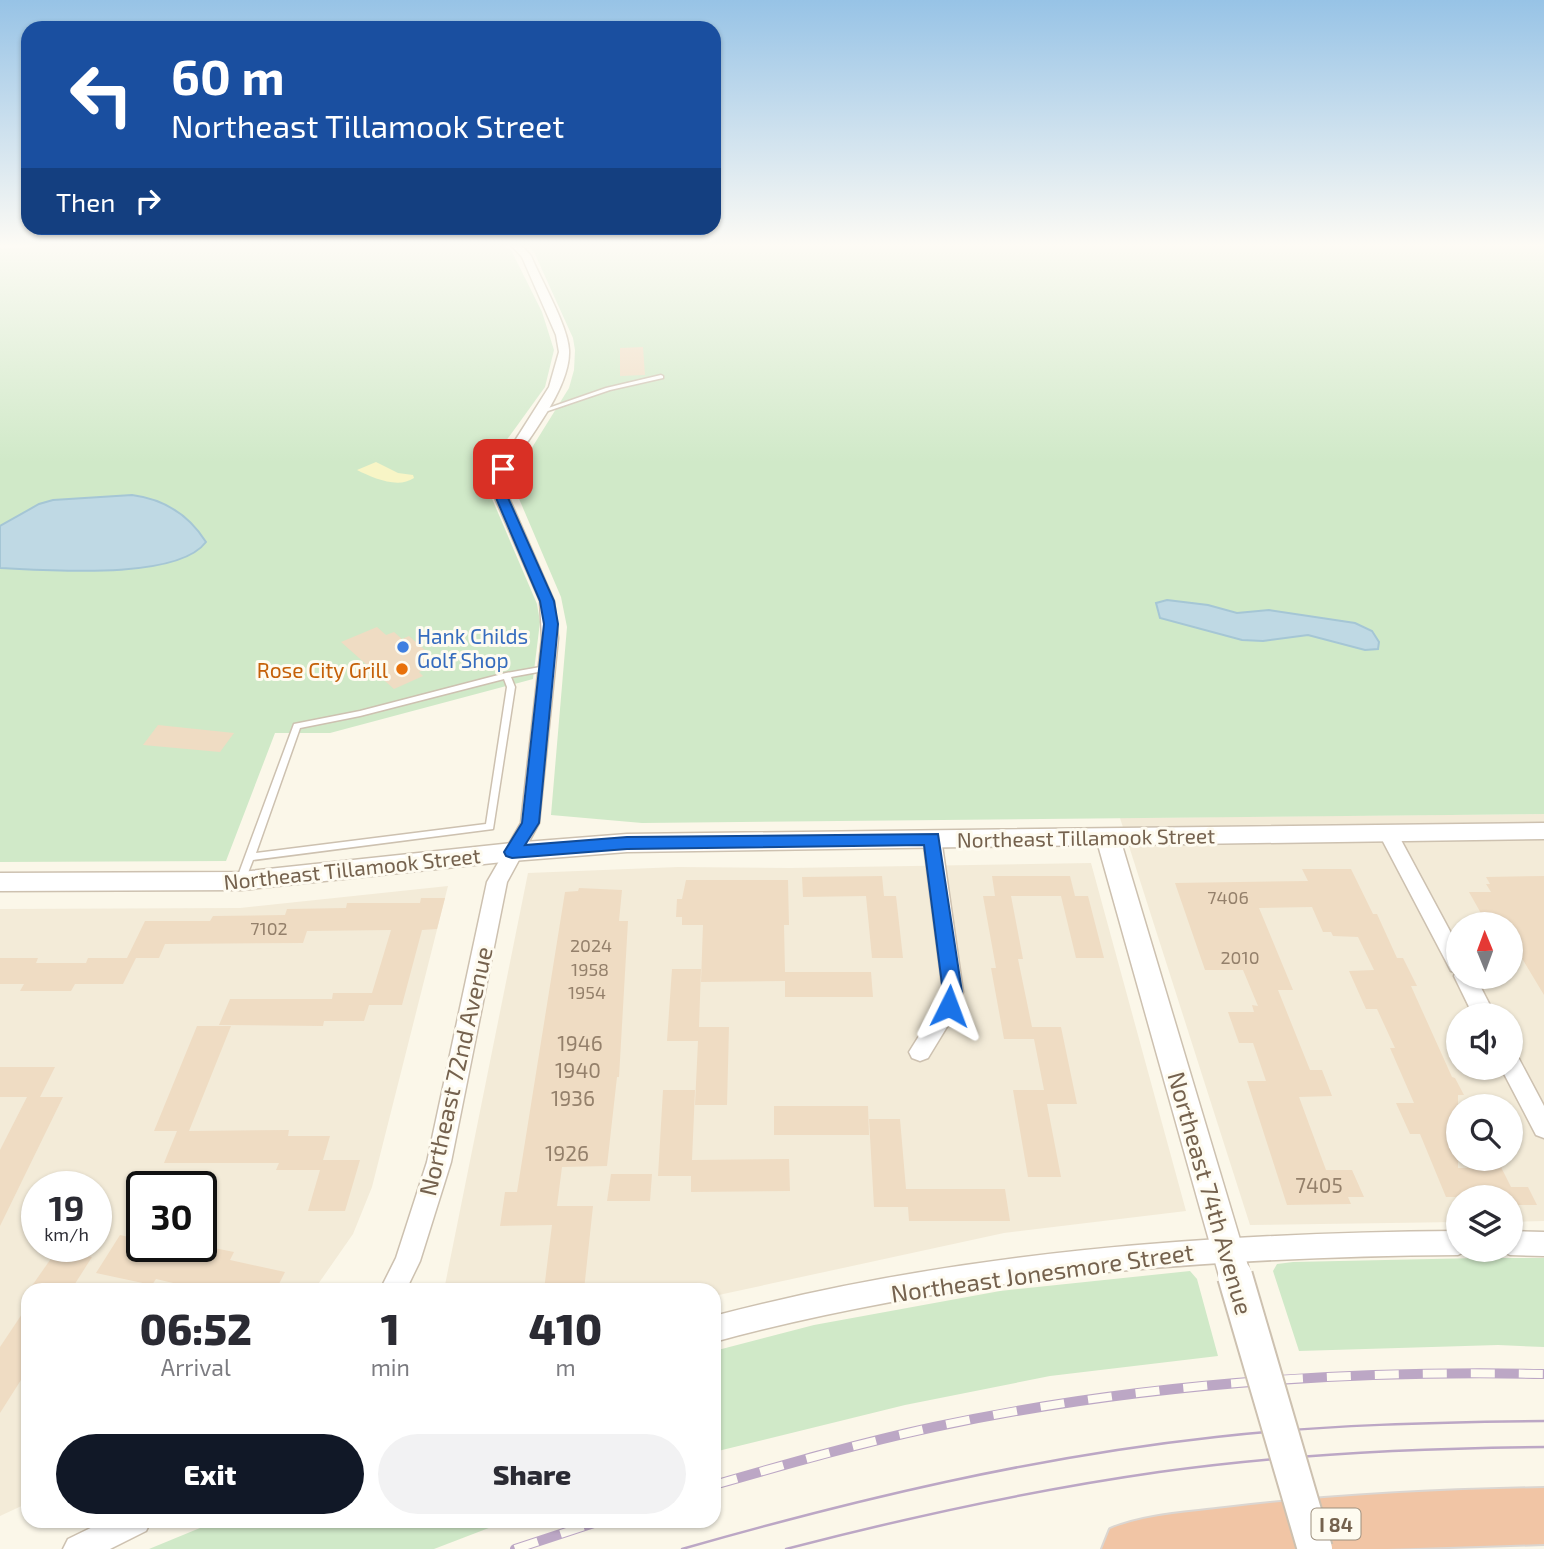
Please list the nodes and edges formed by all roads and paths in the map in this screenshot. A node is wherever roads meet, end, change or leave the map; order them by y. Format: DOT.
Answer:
graph roads {
  1 [pos="552,318"];
  2 [pos="661,377"];
  3 [pos="540,412"];
  4 [pos="546,668"];
  5 [pos="506,675"];
  6 [pos="1544,831"];
  7 [pos="1387,832"];
  8 [pos="1108,836"];
  9 [pos="932,838"];
  10 [pos="512,852"];
  11 [pos="250,856"];
  12 [pos="241,881"];
  13 [pos="0,882"];
  14 [pos="1446,943"];
  15 [pos="920,1052"];
  16 [pos="1518,1080"];
  17 [pos="1544,1128"];
  18 [pos="1523,1243"];
  19 [pos="1446,1244"];
  20 [pos="1544,1244"];
  21 [pos="1231,1262"];
  22 [pos="396,1283"];
  23 [pos="721,1327"];
  24 [pos="1544,1516"];
  25 [pos="122,1528"];
  26 [pos="78,1549"];
  27 [pos="1130,1549"];
  28 [pos="1315,1549"];
  1 -- 3 [label="street, Northeast 72nd Avenue"];
  2 -- 3 [label="lane"];
  3 -- 4 [label="street, Northeast 72nd Avenue"];
  4 -- 5 [label="lane"];
  4 -- 10 [label="street, Northeast 72nd Avenue"];
  5 -- 11 [label="lane"];
  5 -- 11 [label="lane"];
  6 -- 7 [label="street, Northeast Tillamook Street"];
  7 -- 8 [label="street, Northeast Tillamook Street"];
  7 -- 14 [label="street"];
  8 -- 9 [label="street, Northeast Tillamook Street"];
  8 -- 21 [label="street, Northeast 74th Avenue"];
  9 -- 10 [label="street, Northeast Tillamook Street"];
  9 -- 15 [label="street"];
  10 -- 12 [label="street, Northeast Tillamook Street"];
  10 -- 22 [label="street, Northeast 72nd Avenue"];
  11 -- 12 [label="lane"];
  12 -- 13 [label="street, Northeast Tillamook Street"];
  16 -- 17 [label="street"];
  18 -- 20 [label="street"];
  19 -- 21 [label="street, Northeast Jonesmore Street"];
  21 -- 23 [label="street, Northeast Jonesmore Street"];
  21 -- 28 [label="street, Northeast 74th Avenue, bridge"];
  24 -- 27 [label="highway, I 84"];
  25 -- 26 [label="street"];
}
